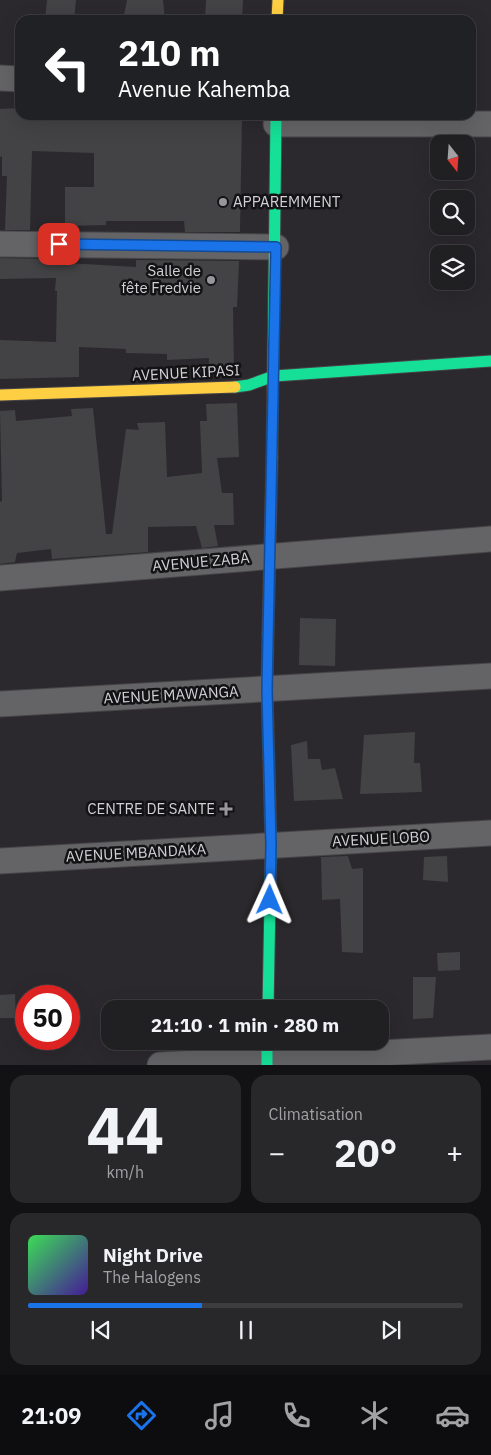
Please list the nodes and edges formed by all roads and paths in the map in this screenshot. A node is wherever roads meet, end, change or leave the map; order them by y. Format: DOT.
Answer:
graph roads {
  1 [pos="278,0"];
  2 [pos="277,15"];
  3 [pos="0,78"];
  4 [pos="15,78"];
  5 [pos="276,120"];
  6 [pos="319,120"];
  7 [pos="491,124"];
  8 [pos="0,244"];
  9 [pos="276,247"];
  10 [pos="491,361"];
  11 [pos="274,376"];
  12 [pos="0,395"];
  13 [pos="491,539"];
  14 [pos="271,556"];
  15 [pos="0,578"];
  16 [pos="491,676"];
  17 [pos="267,690"];
  18 [pos="0,704"];
  19 [pos="491,833"];
  20 [pos="271,845"];
  21 [pos="0,861"];
  22 [pos="268,1000"];
  23 [pos="491,1047"];
  24 [pos="267,1055"];
  25 [pos="160,1065"];
  1 -- 2 [label="main road"];
  3 -- 4 [label="street"];
  5 -- 9 [label="main road"];
  6 -- 7 [label="street"];
  8 -- 9 [label="street"];
  9 -- 11 [label="main road"];
  10 -- 11 [label="main road, AVENUE KIPASI"];
  11 -- 12 [label="main road, AVENUE KIPASI"];
  11 -- 14 [label="main road"];
  13 -- 14 [label="street, AVENUE ZABA"];
  14 -- 15 [label="street, AVENUE ZABA"];
  14 -- 17 [label="main road"];
  16 -- 17 [label="street, AVENUE MAWANGA"];
  17 -- 18 [label="street, AVENUE MAWANGA"];
  17 -- 20 [label="main road"];
  19 -- 20 [label="street, AVENUE LOBO"];
  20 -- 21 [label="street, AVENUE MBANDAKA"];
  20 -- 22 [label="main road"];
  23 -- 24 [label="street"];
  24 -- 25 [label="street"];
}
